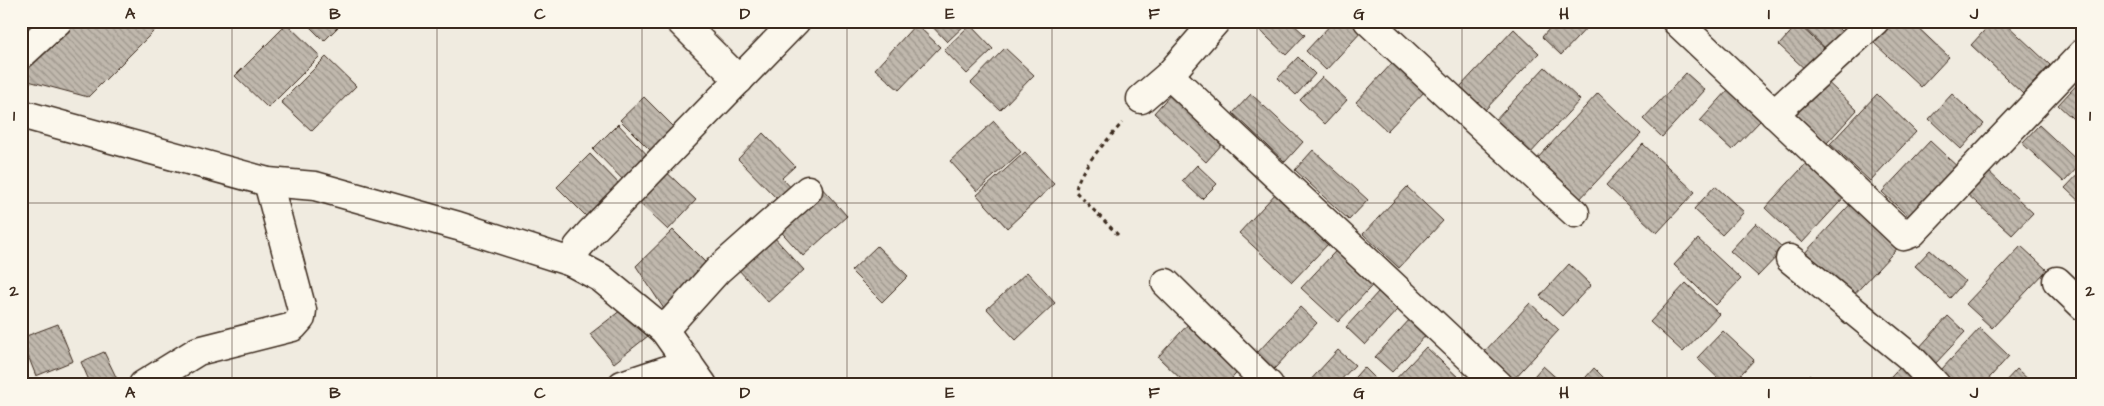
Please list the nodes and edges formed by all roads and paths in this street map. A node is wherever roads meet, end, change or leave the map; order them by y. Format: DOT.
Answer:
graph roads {
  1 [pos="58,21"];
  2 [pos="680,21"];
  3 [pos="796,21"];
  4 [pos="1216,21"];
  5 [pos="1368,21"];
  6 [pos="1676,21"];
  7 [pos="1875,21"];
  8 [pos="2083,53"];
  9 [pos="21,56"];
  10 [pos="1170,75"];
  11 [pos="739,80"];
  12 [pos="1141,99"];
  13 [pos="21,114"];
  14 [pos="1774,114"];
  15 [pos="268,182"];
  16 [pos="808,190"];
  17 [pos="1575,213"];
  18 [pos="1118,235"];
  19 [pos="1790,259"];
  20 [pos="571,262"];
  21 [pos="2057,281"];
  22 [pos="1166,283"];
  23 [pos="2083,306"];
  24 [pos="664,330"];
  25 [pos="696,374"];
  26 [pos="143,385"];
  27 [pos="622,385"];
  28 [pos="1269,385"];
  29 [pos="1499,385"];
  30 [pos="1936,385"];
  1 -- 9 [label="street"];
  2 -- 11 [label="street"];
  3 -- 11 [label="street"];
  4 -- 10 [label="street"];
  5 -- 17 [label="street"];
  6 -- 14 [label="street"];
  7 -- 14 [label="street"];
  8 -- 14 [label="street"];
  10 -- 12 [label="street"];
  10 -- 29 [label="street"];
  11 -- 20 [label="street"];
  12 -- 18 [label="path"];
  13 -- 15 [label="street"];
  15 -- 20 [label="street"];
  15 -- 26 [label="street"];
  16 -- 24 [label="street"];
  19 -- 30 [label="street"];
  20 -- 24 [label="street"];
  21 -- 23 [label="street"];
  22 -- 28 [label="street"];
  24 -- 25 [label="street"];
  25 -- 27 [label="street"];
}
